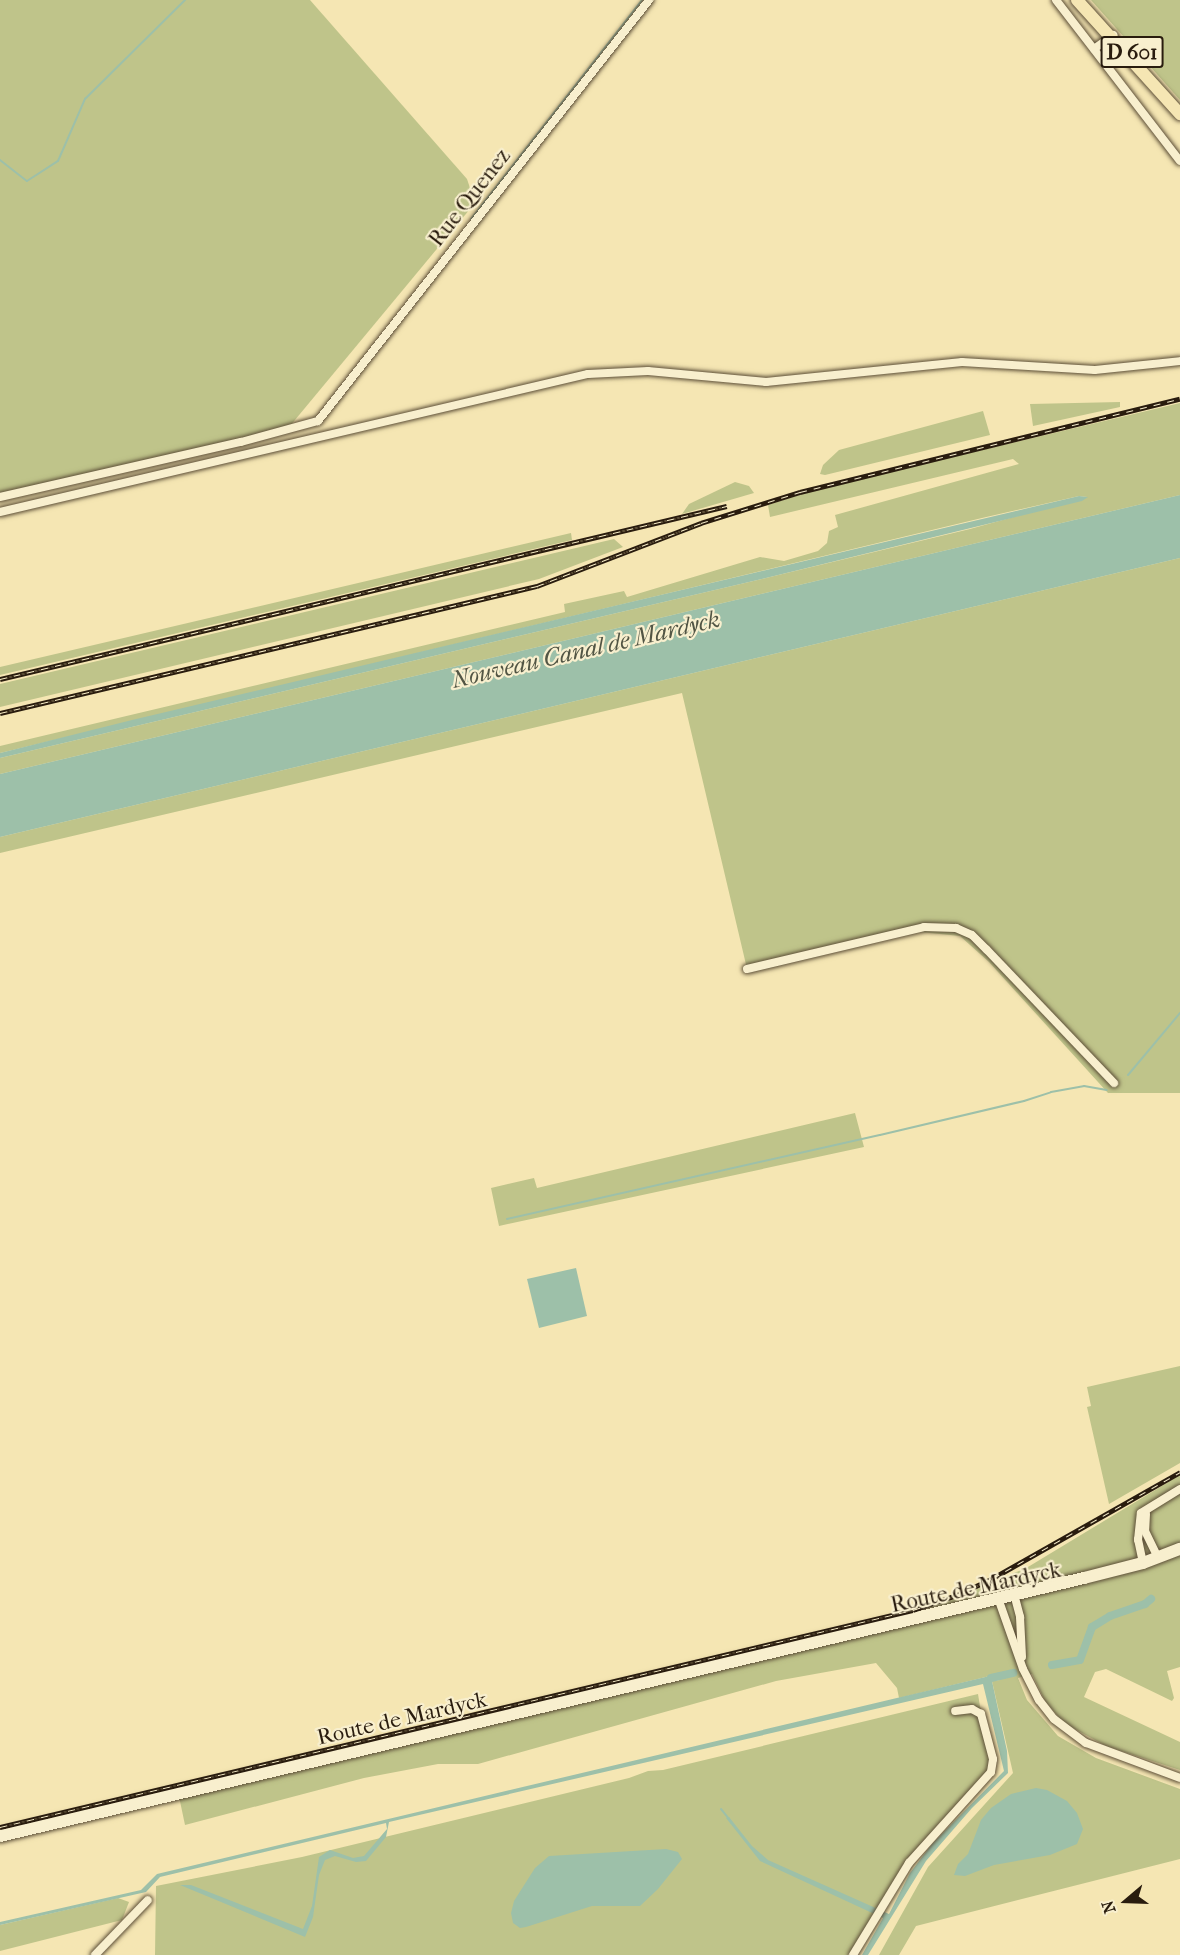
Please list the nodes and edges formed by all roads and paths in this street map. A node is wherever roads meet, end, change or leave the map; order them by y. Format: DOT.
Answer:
graph roads {
  1 [pos="649,0"];
  2 [pos="1056,0"];
  3 [pos="1077,0"];
  4 [pos="1084,0"];
  5 [pos="1112,35"];
  6 [pos="1094,49"];
  7 [pos="1180,105"];
  8 [pos="1180,114"];
  9 [pos="1180,161"];
  10 [pos="1180,361"];
  11 [pos="0,497"];
  12 [pos="0,512"];
  13 [pos="747,969"];
  14 [pos="1114,1083"];
  15 [pos="1180,1489"];
  16 [pos="1156,1502"];
  17 [pos="1180,1549"];
  18 [pos="1158,1557"];
  19 [pos="1143,1563"];
  20 [pos="1015,1598"];
  21 [pos="999,1602"];
  22 [pos="1031,1686"];
  23 [pos="955,1711"];
  24 [pos="1180,1778"];
  25 [pos="0,1836"];
  26 [pos="148,1899"];
  27 [pos="95,1955"];
  28 [pos="853,1955"];
  1 -- 11 [label="street, Rue Quenez"];
  2 -- 6 [label="street"];
  3 -- 5 [label="main road, D 601"];
  4 -- 5 [label="main road, D 601"];
  5 -- 6 [label="street"];
  5 -- 7 [label="main road, D 601"];
  5 -- 8 [label="main road, D 601"];
  6 -- 9 [label="street"];
  10 -- 12 [label="street"];
  13 -- 14 [label="street"];
  15 -- 16 [label="street"];
  16 -- 18 [label="street"];
  16 -- 19 [label="street"];
  17 -- 18 [label="main road, Route de Mardyck"];
  18 -- 19 [label="main road, Route de Mardyck"];
  19 -- 20 [label="main road, Route de Mardyck"];
  20 -- 21 [label="main road, Route de Mardyck"];
  20 -- 22 [label="street"];
  21 -- 22 [label="street"];
  21 -- 25 [label="main road, Route de Mardyck"];
  22 -- 24 [label="street"];
  23 -- 28 [label="street"];
  26 -- 27 [label="street"];
}
